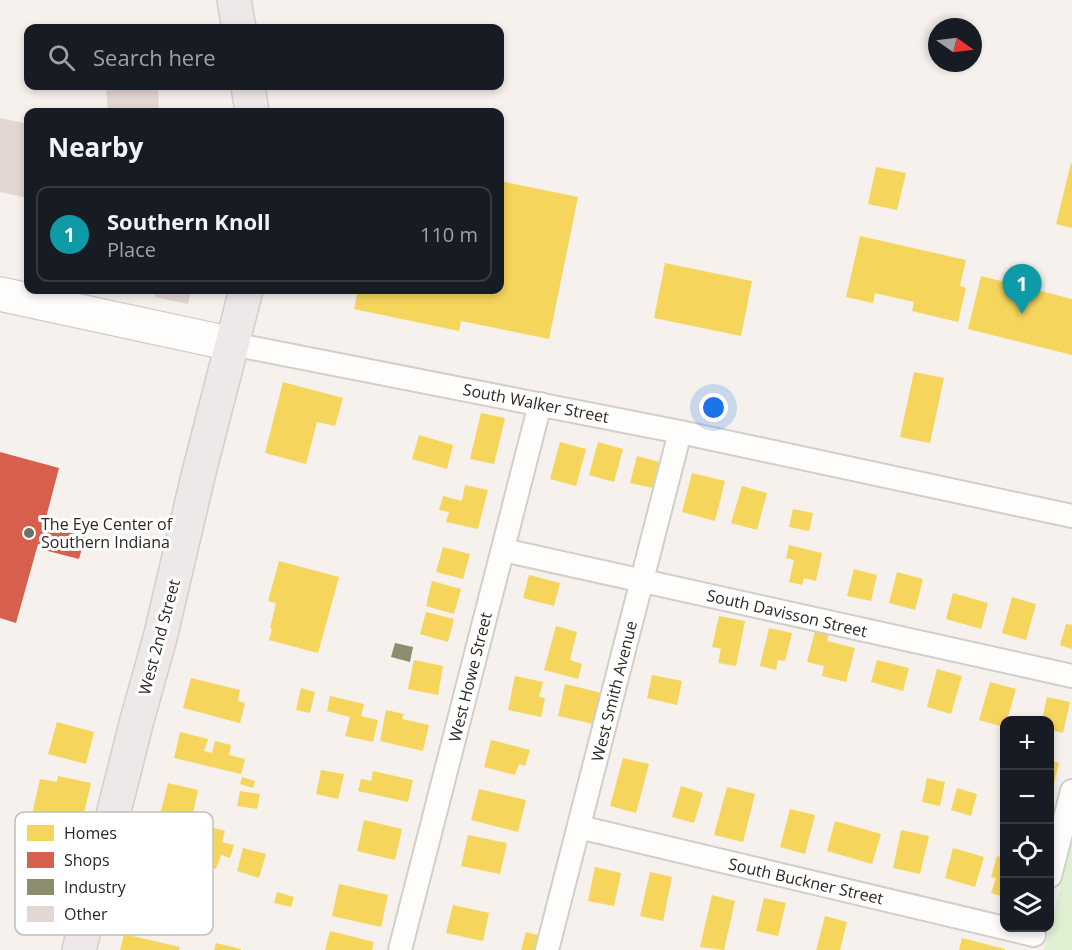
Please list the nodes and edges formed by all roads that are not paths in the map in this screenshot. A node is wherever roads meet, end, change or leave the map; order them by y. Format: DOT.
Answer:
graph roads {
  1 [pos="234,0"];
  2 [pos="238,24"];
  3 [pos="249,90"];
  4 [pos="251,108"];
  5 [pos="0,294"];
  6 [pos="245,294"];
  7 [pos="232,344"];
  8 [pos="540,404"];
  9 [pos="680,432"];
  10 [pos="1072,516"];
  11 [pos="502,550"];
  12 [pos="642,580"];
  13 [pos="1072,676"];
  14 [pos="1072,791"];
  15 [pos="114,812"];
  16 [pos="579,827"];
  17 [pos="1054,861"];
  18 [pos="83,935"];
  19 [pos="1033,938"];
  20 [pos="79,950"];
  21 [pos="400,950"];
  22 [pos="547,950"];
  1 -- 2 [label="main road"];
  3 -- 4 [label="main road"];
  5 -- 7 [label="street, South Walker Street"];
  6 -- 7 [label="main road, West 2nd Street"];
  7 -- 8 [label="street, South Walker Street"];
  7 -- 15 [label="main road, West 2nd Street"];
  8 -- 9 [label="street, South Walker Street"];
  8 -- 11 [label="street, West Howe Street"];
  9 -- 10 [label="street, South Walker Street"];
  9 -- 12 [label="street, West Smith Avenue"];
  11 -- 12 [label="street, South Davisson Street"];
  11 -- 21 [label="street, West Howe Street"];
  12 -- 13 [label="street, South Davisson Street"];
  12 -- 16 [label="street, West Smith Avenue"];
  14 -- 17 [label="street"];
  16 -- 19 [label="street, South Buckner Street"];
  16 -- 22 [label="street, West Smith Avenue"];
  18 -- 20 [label="main road, West 2nd Street"];
}
